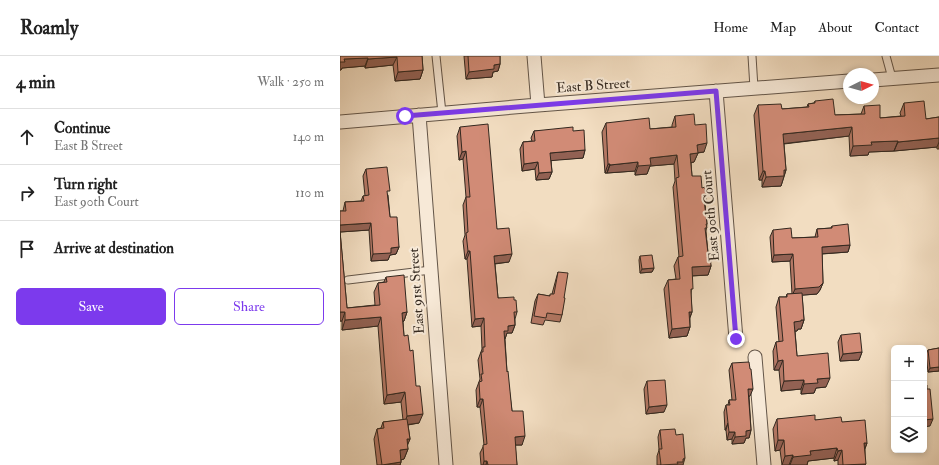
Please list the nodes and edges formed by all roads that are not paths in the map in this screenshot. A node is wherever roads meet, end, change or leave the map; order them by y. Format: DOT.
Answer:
graph roads {
  1 [pos="436,56"];
  2 [pos="534,56"];
  3 [pos="752,56"];
  4 [pos="886,56"];
  5 [pos="939,75"];
  6 [pos="892,78"];
  7 [pos="879,79"];
  8 [pos="843,81"];
  9 [pos="754,88"];
  10 [pos="716,91"];
  11 [pos="538,105"];
  12 [pos="442,113"];
  13 [pos="419,115"];
  14 [pos="340,122"];
  15 [pos="431,270"];
  16 [pos="348,280"];
  17 [pos="736,339"];
  18 [pos="755,357"];
  19 [pos="446,465"];
  20 [pos="764,465"];
  1 -- 12 [label="lane"];
  2 -- 11 [label="street"];
  3 -- 9 [label="lane"];
  4 -- 6 [label="lane"];
  5 -- 6 [label="street"];
  6 -- 7 [label="street"];
  8 -- 9 [label="street, East B Street"];
  9 -- 10 [label="street, East B Street"];
  10 -- 11 [label="street, East B Street"];
  10 -- 17 [label="street, East 90th Court"];
  11 -- 12 [label="street, East B Street"];
  12 -- 13 [label="street, East B Street"];
  13 -- 14 [label="street, East B Street"];
  13 -- 15 [label="street, East 91st Street"];
  15 -- 16 [label="lane"];
  15 -- 19 [label="street, East 91st Street"];
  18 -- 20 [label="street"];
}
